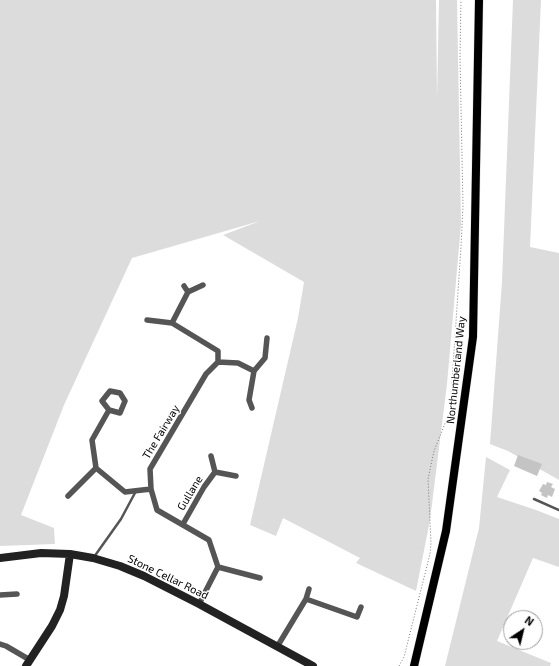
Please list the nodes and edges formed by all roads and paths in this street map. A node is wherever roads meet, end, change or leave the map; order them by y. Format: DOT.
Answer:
graph roads {
  1 [pos="461,0"];
  2 [pos="479,0"];
  3 [pos="203,284"];
  4 [pos="184,286"];
  5 [pos="188,292"];
  6 [pos="147,320"];
  7 [pos="172,323"];
  8 [pos="267,338"];
  9 [pos="218,362"];
  10 [pos="254,371"];
  11 [pos="252,408"];
  12 [pos="109,410"];
  13 [pos="211,456"];
  14 [pos="96,468"];
  15 [pos="215,472"];
  16 [pos="236,476"];
  17 [pos="151,489"];
  18 [pos="137,490"];
  19 [pos="68,496"];
  20 [pos="534,499"];
  21 [pos="559,510"];
  22 [pos="183,524"];
  23 [pos="70,554"];
  24 [pos="0,558"];
  25 [pos="93,558"];
  26 [pos="218,567"];
  27 [pos="260,578"];
  28 [pos="310,589"];
  29 [pos="17,594"];
  30 [pos="0,595"];
  31 [pos="306,599"];
  32 [pos="199,604"];
  33 [pos="361,607"];
  34 [pos="0,644"];
  35 [pos="277,647"];
  36 [pos="28,663"];
  37 [pos="313,666"];
  38 [pos="399,666"];
  39 [pos="414,666"];
  1 -- 38 [label="path"];
  2 -- 39 [label="main road, Northumberland Way"];
  3 -- 5 [label="street"];
  4 -- 5 [label="street"];
  5 -- 7 [label="street"];
  6 -- 7 [label="street"];
  7 -- 9 [label="street"];
  8 -- 10 [label="street"];
  9 -- 10 [label="street"];
  9 -- 17 [label="street, The Fairway"];
  10 -- 11 [label="street"];
  12 -- 14 [label="street"];
  13 -- 15 [label="street, Gullane"];
  14 -- 18 [label="street"];
  14 -- 19 [label="street"];
  15 -- 16 [label="street, Gullane"];
  15 -- 22 [label="street, Gullane"];
  17 -- 18 [label="street"];
  17 -- 22 [label="street, The Fairway"];
  18 -- 25 [label="lane"];
  20 -- 21 [label="lane"];
  22 -- 26 [label="street, The Fairway"];
  23 -- 24 [label="street, Stone Cellar Road"];
  23 -- 25 [label="street, Stone Cellar Road"];
  23 -- 36 [label="street"];
  25 -- 32 [label="street, Stone Cellar Road"];
  26 -- 27 [label="street"];
  26 -- 32 [label="street"];
  28 -- 31 [label="street"];
  29 -- 30 [label="street"];
  31 -- 33 [label="street"];
  31 -- 35 [label="street"];
  32 -- 35 [label="street, Stone Cellar Road"];
  34 -- 36 [label="street"];
  35 -- 37 [label="street, Stone Cellar Road"];
}
